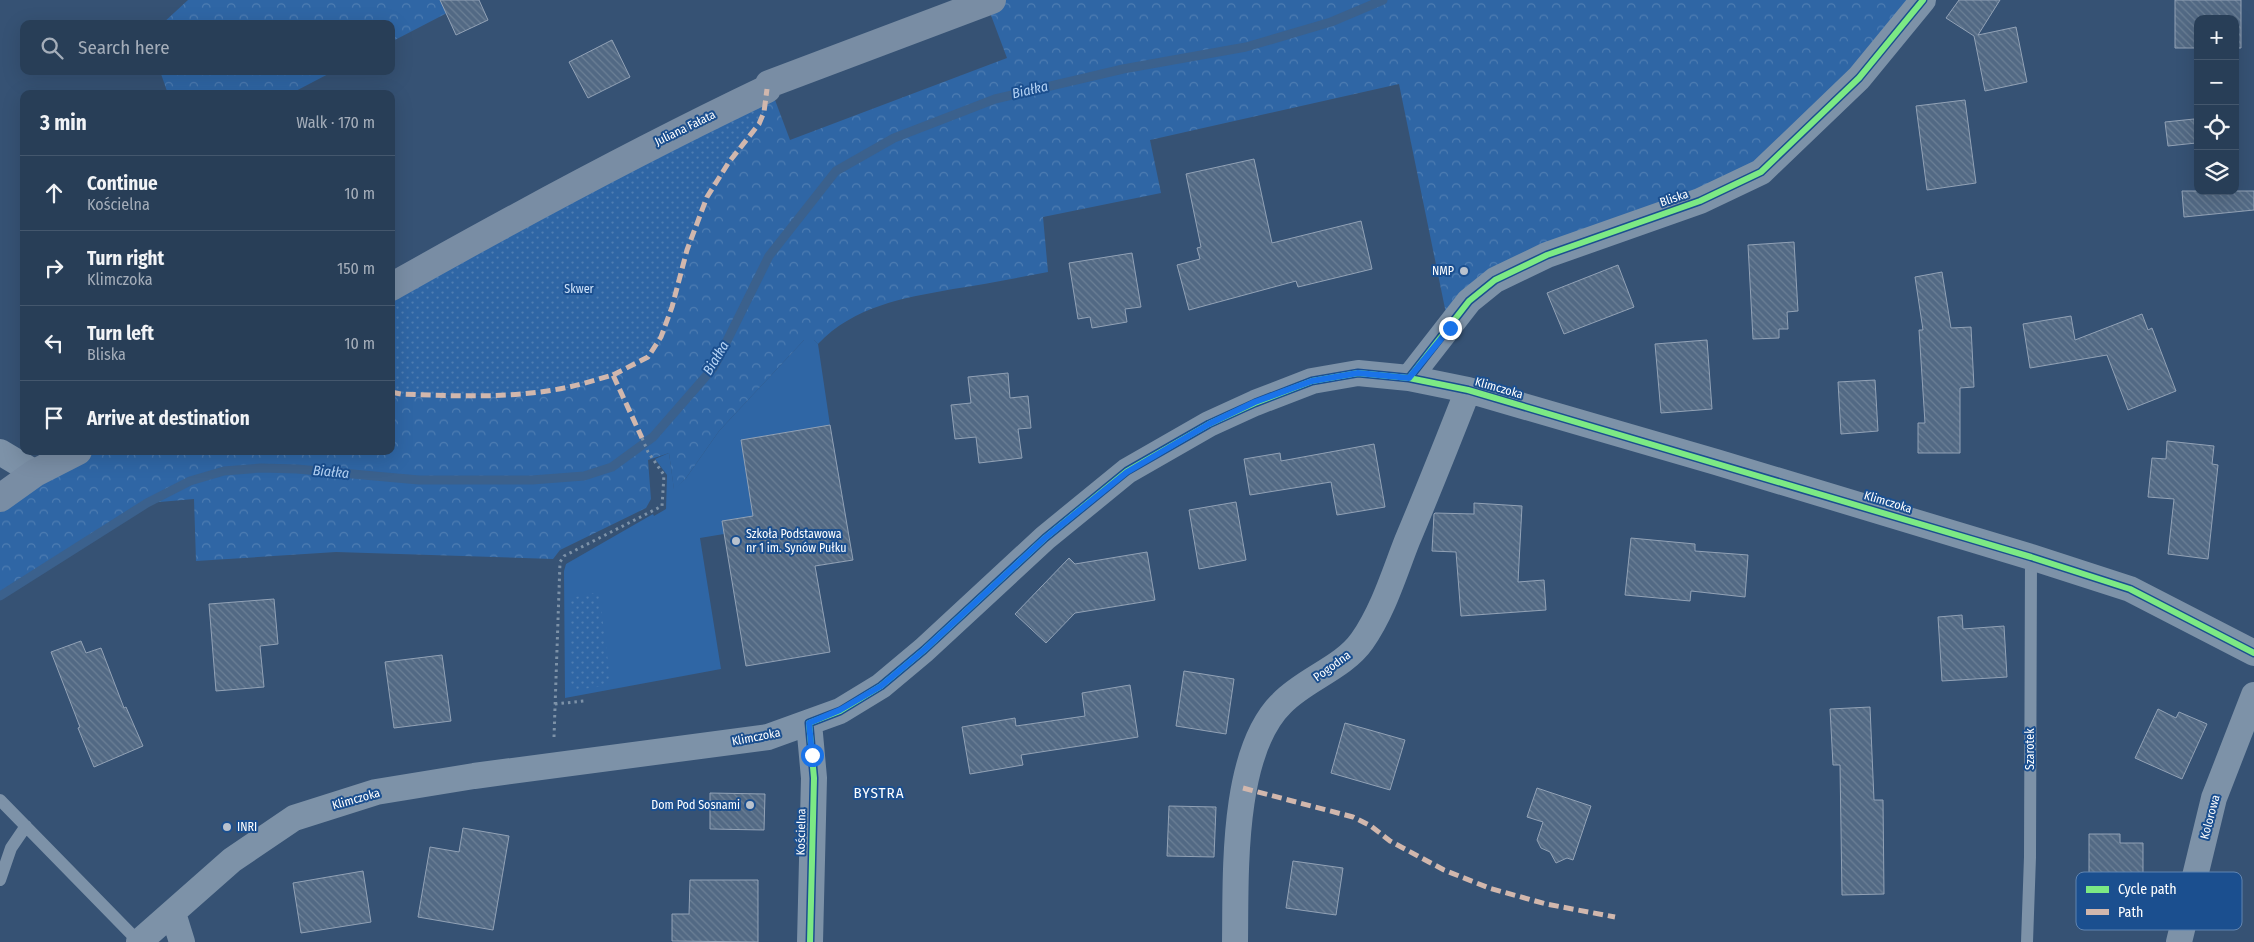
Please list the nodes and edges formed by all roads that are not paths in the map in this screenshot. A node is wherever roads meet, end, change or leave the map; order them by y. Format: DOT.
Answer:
graph roads {
  1 [pos="992,0"];
  2 [pos="1923,0"];
  3 [pos="395,285"];
  4 [pos="1409,378"];
  5 [pos="1468,390"];
  6 [pos="0,452"];
  7 [pos="70,455"];
  8 [pos="35,473"];
  9 [pos="0,498"];
  10 [pos="2031,557"];
  11 [pos="2254,652"];
  12 [pos="2254,695"];
  13 [pos="809,723"];
  14 [pos="0,800"];
  15 [pos="26,826"];
  16 [pos="2196,872"];
  17 [pos="0,880"];
  18 [pos="174,913"];
  19 [pos="139,942"];
  20 [pos="182,942"];
  21 [pos="810,942"];
  22 [pos="1235,942"];
  23 [pos="2027,942"];
  1 -- 3 [label="street, Juliana Fałata"];
  2 -- 4 [label="street, Bliska"];
  4 -- 5 [label="street, Klimczoka"];
  4 -- 13 [label="street, Klimczoka"];
  5 -- 10 [label="street, Klimczoka"];
  5 -- 22 [label="street, Pogodna"];
  6 -- 8 [label="street"];
  7 -- 8 [label="street"];
  8 -- 9 [label="street"];
  10 -- 11 [label="street, Klimczoka"];
  10 -- 23 [label="lane, Szarotek"];
  12 -- 16 [label="street, Kolorowa"];
  13 -- 18 [label="street, Klimczoka"];
  13 -- 21 [label="street, Kościelna"];
  14 -- 15 [label="lane"];
  15 -- 17 [label="lane"];
  15 -- 19 [label="lane"];
  18 -- 19 [label="street, Klimczoka"];
  18 -- 20 [label="street"];
}
